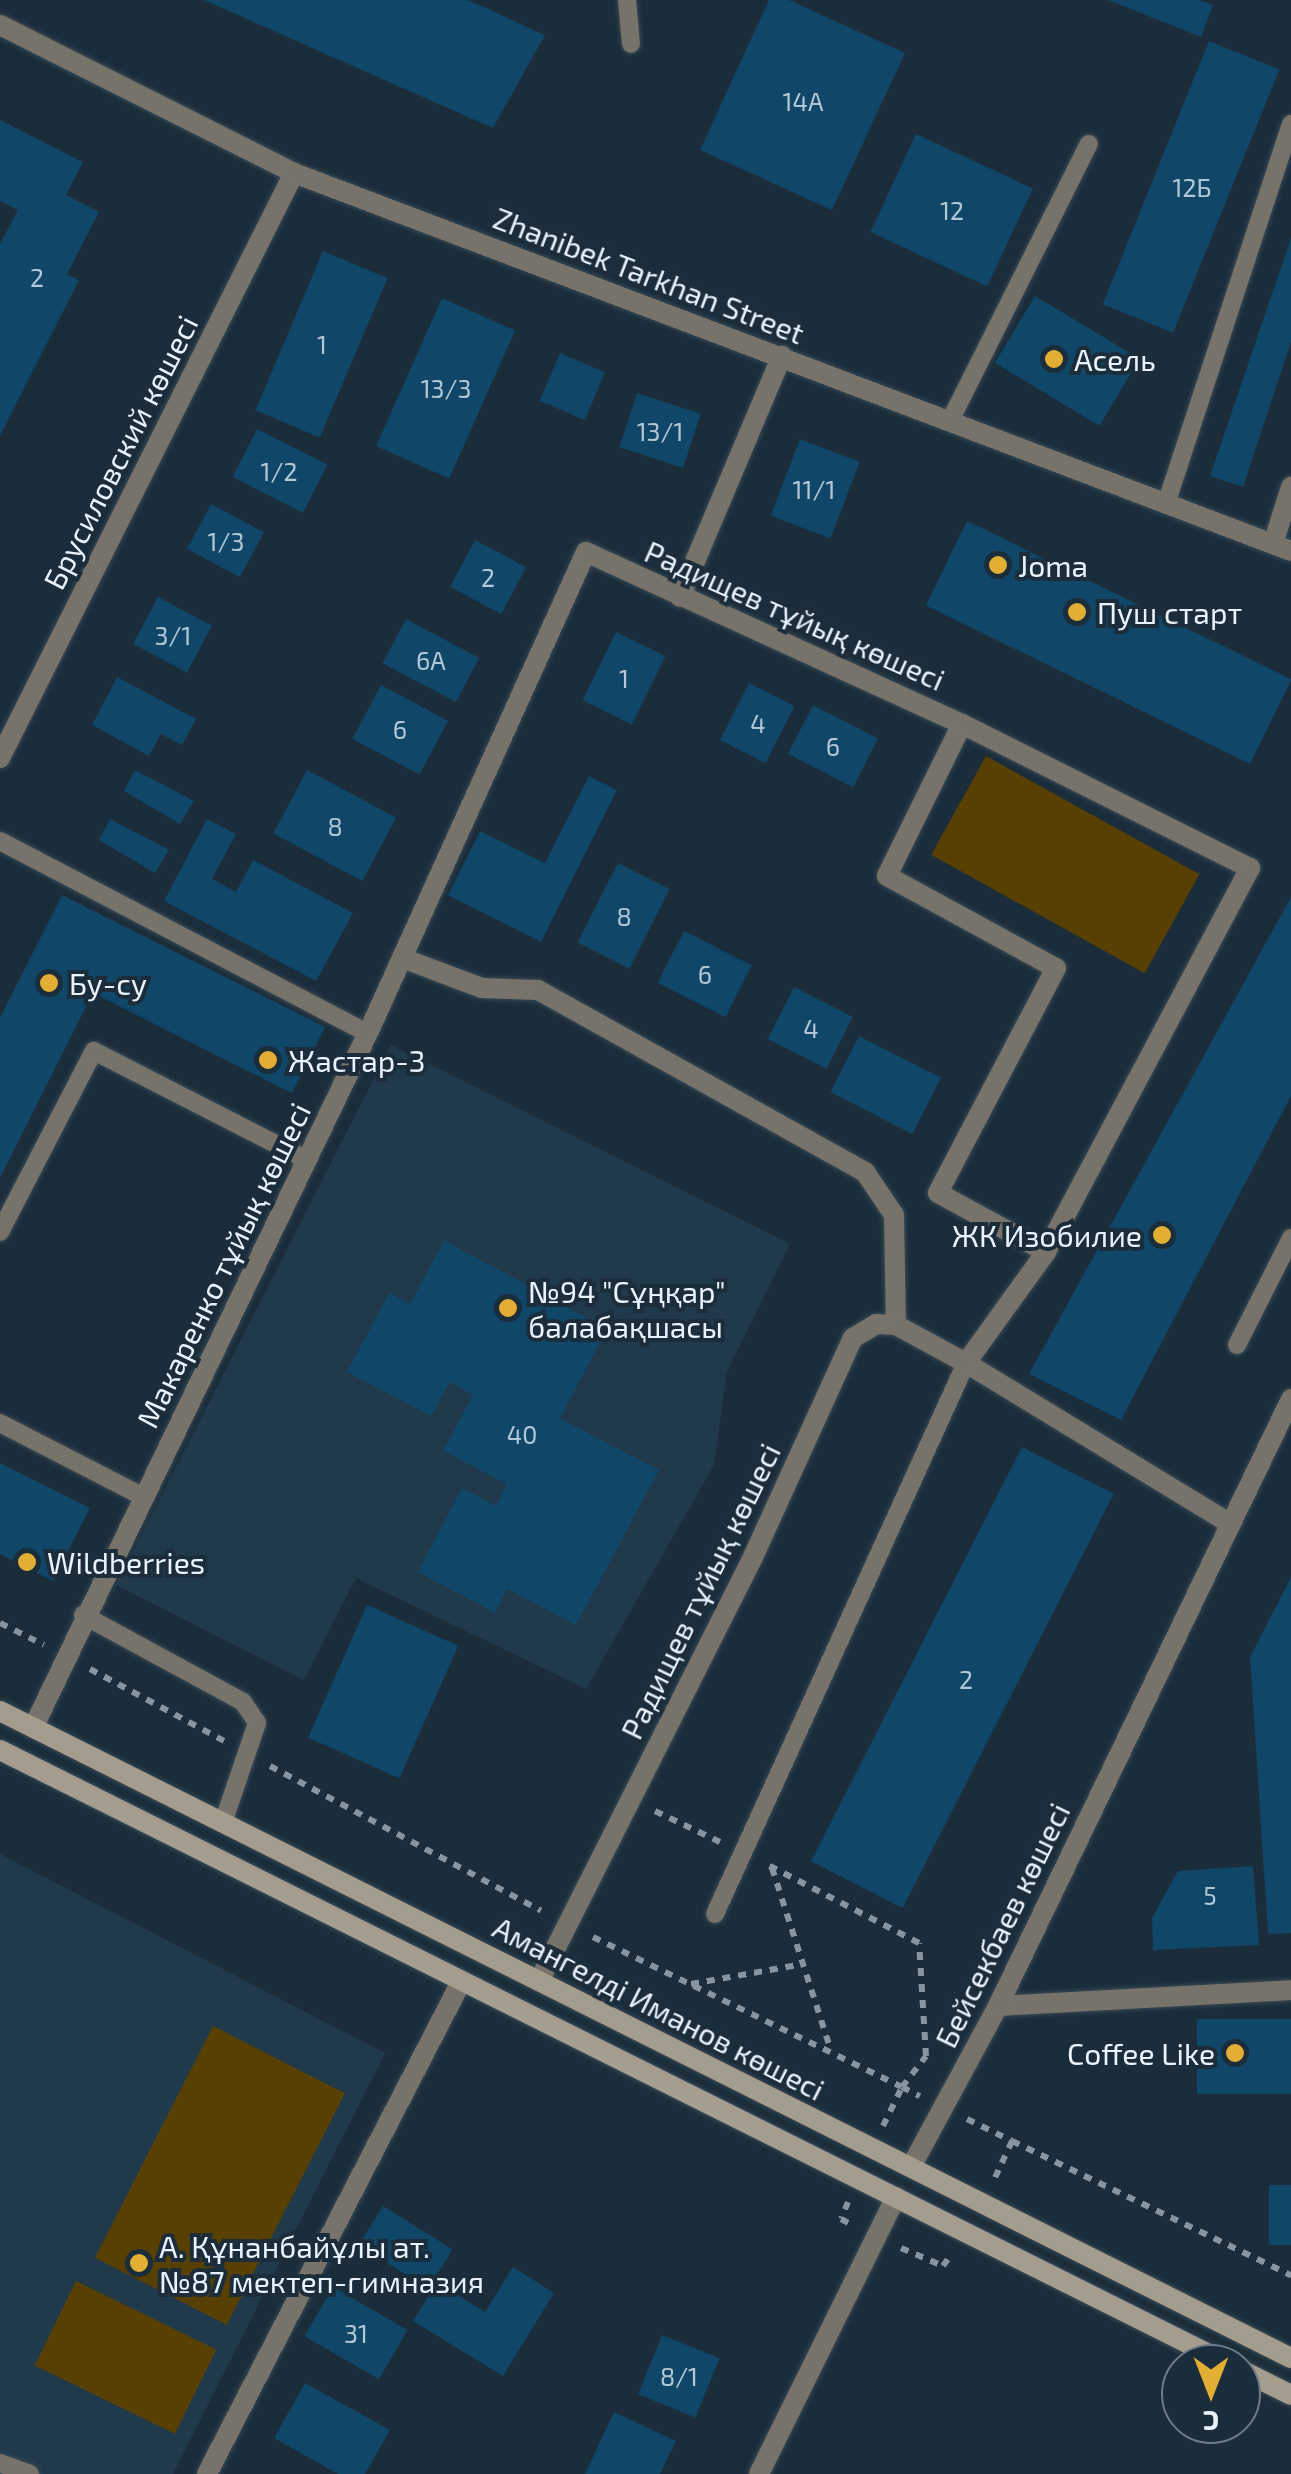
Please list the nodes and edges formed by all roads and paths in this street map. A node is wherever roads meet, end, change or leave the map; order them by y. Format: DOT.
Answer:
graph roads {
  1 [pos="627,0"];
  2 [pos="0,24"];
  3 [pos="631,44"];
  4 [pos="1291,124"];
  5 [pos="1090,144"];
  6 [pos="294,173"];
  7 [pos="782,356"];
  8 [pos="950,421"];
  9 [pos="1291,487"];
  10 [pos="1166,504"];
  11 [pos="1282,548"];
  12 [pos="586,552"];
  13 [pos="680,597"];
  14 [pos="962,724"];
  15 [pos="0,758"];
  16 [pos="0,841"];
  17 [pos="402,958"];
  18 [pos="368,1032"];
  19 [pos="306,1160"];
  20 [pos="0,1232"];
  21 [pos="1291,1238"];
  22 [pos="1046,1252"];
  23 [pos="896,1325"];
  24 [pos="1236,1345"];
  25 [pos="966,1362"];
  26 [pos="1291,1399"];
  27 [pos="0,1423"];
  28 [pos="144,1497"];
  29 [pos="1229,1524"];
  30 [pos="83,1615"];
  31 [pos="0,1711"];
  32 [pos="33,1728"];
  33 [pos="0,1750"];
  34 [pos="223,1823"];
  35 [pos="772,1868"];
  36 [pos="715,1914"];
  37 [pos="803,1964"];
  38 [pos="539,1981"];
  39 [pos="460,1984"];
  40 [pos="690,1984"];
  41 [pos="1291,1990"];
  42 [pos="998,2006"];
  43 [pos="832,2052"];
  44 [pos="1012,2140"];
  45 [pos="911,2167"];
  46 [pos="896,2197"];
  47 [pos="1291,2275"];
  48 [pos="1189,2344"];
  49 [pos="1291,2358"];
  50 [pos="1261,2380"];
  51 [pos="1291,2395"];
  52 [pos="0,2463"];
  53 [pos="30,2474"];
  54 [pos="207,2474"];
  55 [pos="759,2474"];
  1 -- 3 [label="lane"];
  2 -- 6 [label="street, Zhanibek Tarkhan Street"];
  4 -- 10 [label="lane"];
  5 -- 8 [label="lane"];
  6 -- 7 [label="street, Zhanibek Tarkhan Street"];
  6 -- 15 [label="street, Брусиловский көшесі"];
  7 -- 8 [label="street, Zhanibek Tarkhan Street"];
  7 -- 13 [label="street"];
  8 -- 10 [label="street, Zhanibek Tarkhan Street"];
  9 -- 11 [label="street"];
  10 -- 11 [label="street, Zhanibek Tarkhan Street"];
  12 -- 13 [label="street, Радищев тұйық көшесі"];
  12 -- 17 [label="street, Макаренко тұйық көшесі"];
  13 -- 14 [label="street, Радищев тұйық көшесі"];
  14 -- 22 [label="street, Радищев тұйық көшесі"];
  14 -- 22 [label="street"];
  16 -- 18 [label="lane"];
  17 -- 18 [label="street, Макаренко тұйық көшесі"];
  17 -- 23 [label="street"];
  18 -- 19 [label="street, Макаренко тұйық көшесі"];
  19 -- 20 [label="lane"];
  19 -- 28 [label="street, Макаренко тұйық көшесі"];
  21 -- 24 [label="lane"];
  22 -- 25 [label="street"];
  23 -- 25 [label="street"];
  23 -- 38 [label="street, Радищев тұйық көшесі"];
  25 -- 29 [label="street"];
  25 -- 36 [label="lane"];
  26 -- 29 [label="street, Бейсекбаев көшесі"];
  27 -- 28 [label="lane"];
  28 -- 30 [label="street, Макаренко тұйық көшесі"];
  29 -- 42 [label="street, Бейсекбаев көшесі"];
  30 -- 32 [label="street, Макаренко тұйық көшесі"];
  30 -- 34 [label="lane"];
  31 -- 32 [label="main road, Амангелді Иманов көшесі"];
  32 -- 34 [label="main road, Амангелді Иманов көшесі"];
  33 -- 39 [label="main road, Амангелді Иманов көшесі"];
  34 -- 38 [label="main road, Амангелді Иманов көшесі"];
  35 -- 37 [label="path"];
  37 -- 40 [label="path"];
  37 -- 43 [label="path"];
  38 -- 45 [label="main road, Амангелді Иманов көшесі"];
  39 -- 46 [label="main road, Амангелді Иманов көшесі"];
  39 -- 54 [label="street"];
  41 -- 42 [label="street"];
  42 -- 45 [label="street, Бейсекбаев көшесі"];
  44 -- 47 [label="path"];
  45 -- 46 [label="main road, Бейсекбаев көшесі"];
  45 -- 49 [label="main road, Амангелді Иманов көшесі"];
  46 -- 48 [label="main road, Амангелді Иманов көшесі"];
  46 -- 55 [label="street, Бейсекбаев көшесі"];
  50 -- 51 [label="main road"];
  52 -- 53 [label="lane"];
}
